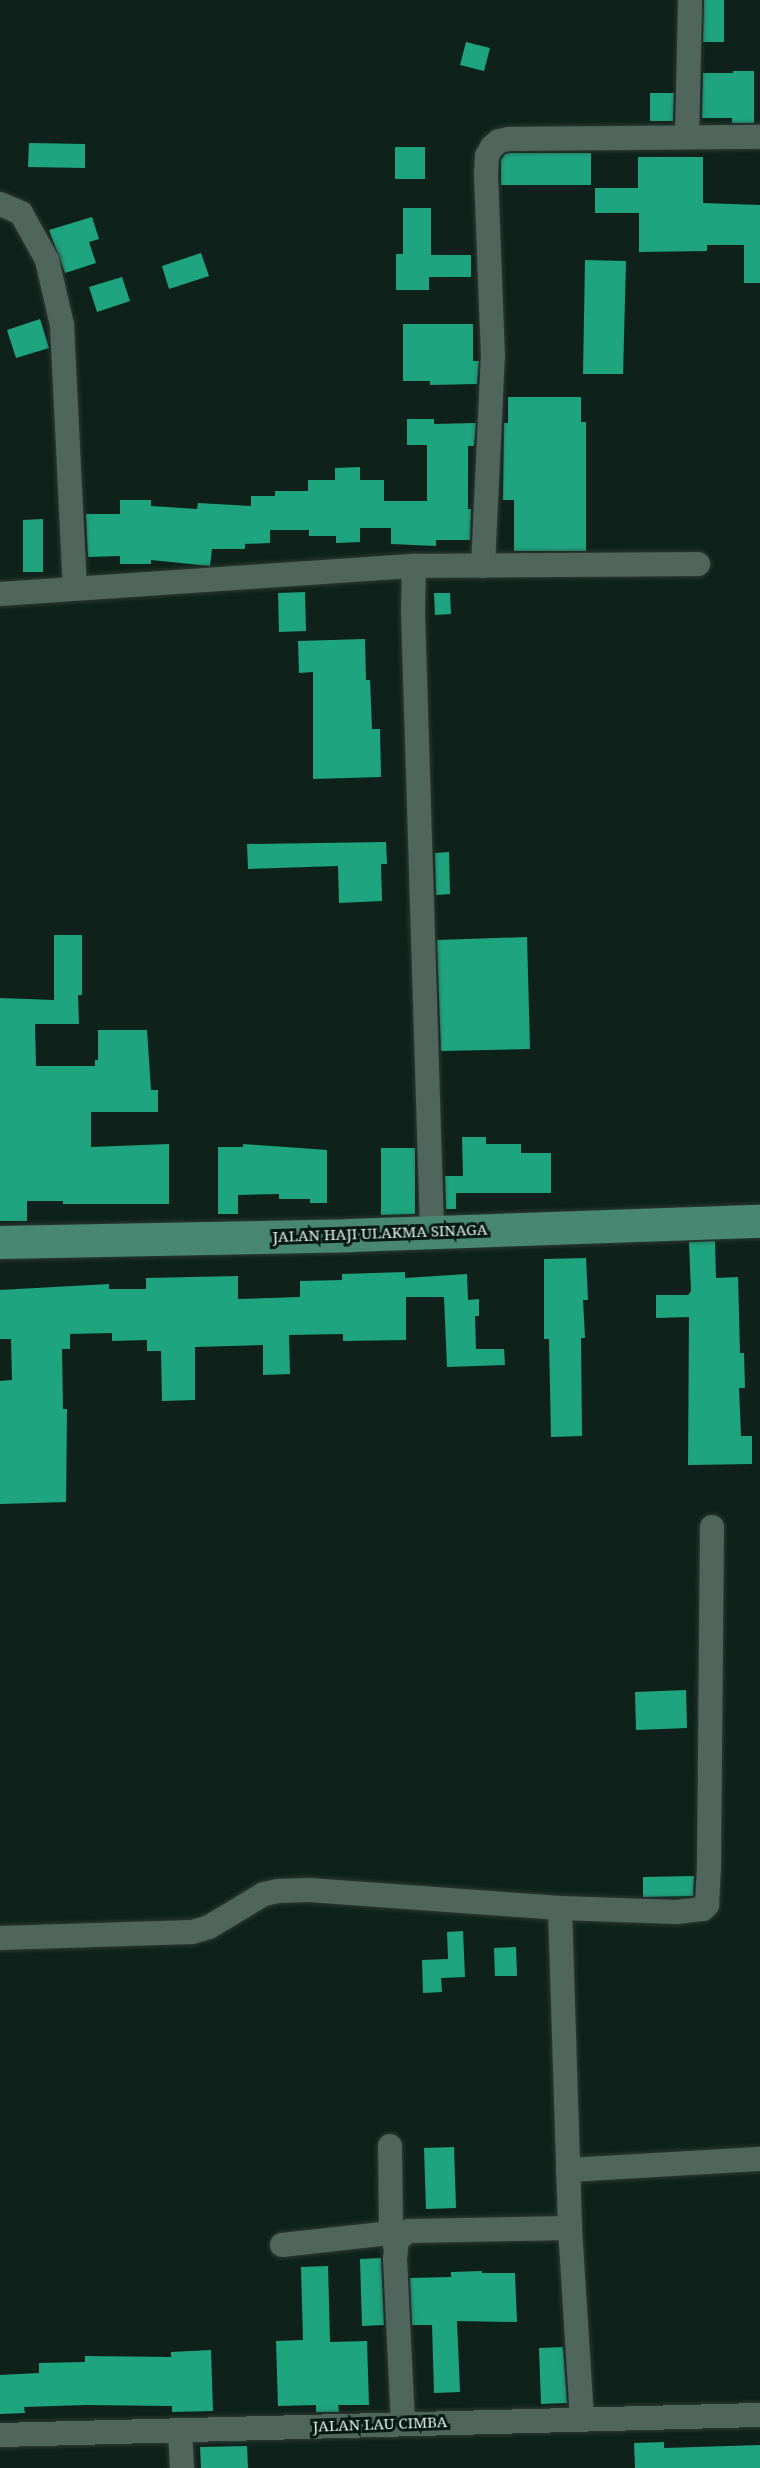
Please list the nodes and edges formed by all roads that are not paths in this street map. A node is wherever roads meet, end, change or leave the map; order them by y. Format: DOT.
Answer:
graph roads {
  1 [pos="690,0"];
  2 [pos="687,136"];
  3 [pos="760,137"];
  4 [pos="0,204"];
  5 [pos="698,564"];
  6 [pos="414,566"];
  7 [pos="483,566"];
  8 [pos="75,588"];
  9 [pos="0,594"];
  10 [pos="760,1221"];
  11 [pos="432,1230"];
  12 [pos="0,1242"];
  13 [pos="712,1527"];
  14 [pos="560,1908"];
  15 [pos="0,1938"];
  16 [pos="390,2146"];
  17 [pos="760,2159"];
  18 [pos="568,2170"];
  19 [pos="570,2228"];
  20 [pos="393,2239"];
  21 [pos="282,2245"];
  22 [pos="760,2415"];
  23 [pos="582,2418"];
  24 [pos="403,2423"];
  25 [pos="180,2430"];
  26 [pos="0,2435"];
  27 [pos="182,2468"];
  1 -- 2 [label="street"];
  2 -- 3 [label="street"];
  2 -- 7 [label="street"];
  4 -- 8 [label="street"];
  5 -- 7 [label="street"];
  6 -- 7 [label="street"];
  6 -- 8 [label="street"];
  6 -- 11 [label="street"];
  8 -- 9 [label="street"];
  10 -- 11 [label="main road, JALAN HAJI ULAKMA SINAGA"];
  11 -- 12 [label="main road, JALAN HAJI ULAKMA SINAGA"];
  13 -- 14 [label="street"];
  14 -- 15 [label="street"];
  14 -- 18 [label="street"];
  16 -- 20 [label="street"];
  17 -- 18 [label="street"];
  18 -- 19 [label="street"];
  19 -- 20 [label="street"];
  19 -- 23 [label="street"];
  20 -- 21 [label="street"];
  20 -- 24 [label="street"];
  22 -- 23 [label="street, JALAN LAU CIMBA"];
  23 -- 24 [label="street, JALAN LAU CIMBA"];
  24 -- 25 [label="street, JALAN LAU CIMBA"];
  25 -- 26 [label="street, JALAN LAU CIMBA"];
  25 -- 27 [label="street"];
}
